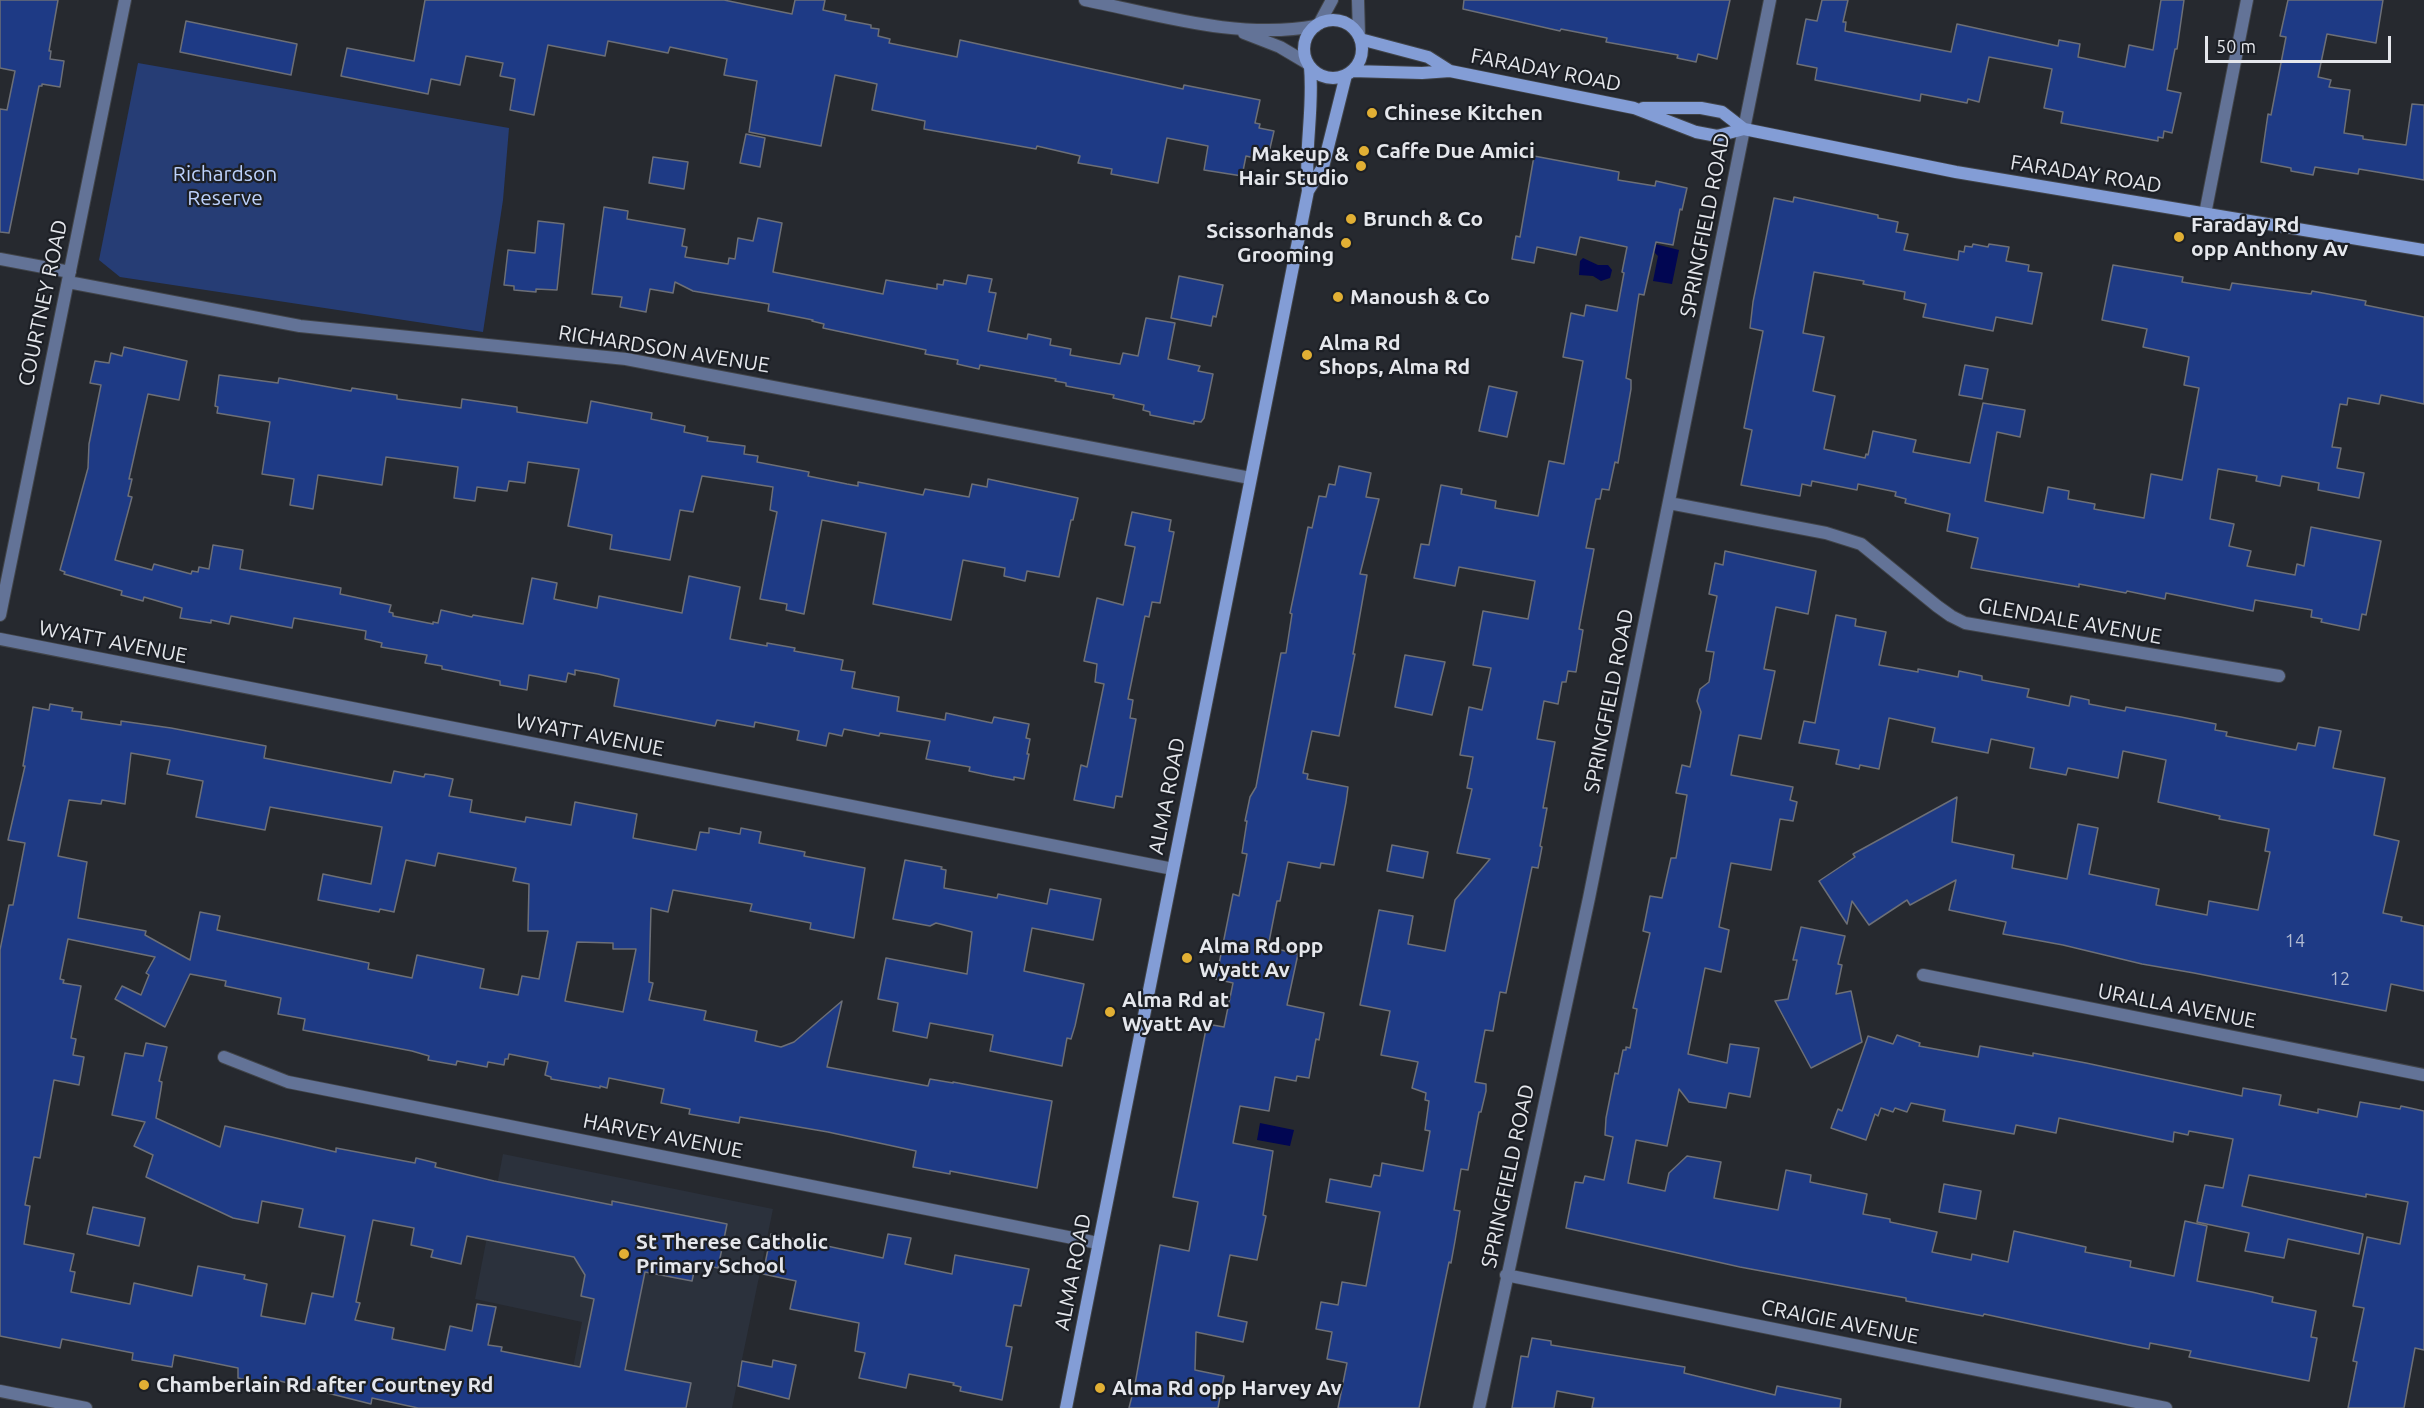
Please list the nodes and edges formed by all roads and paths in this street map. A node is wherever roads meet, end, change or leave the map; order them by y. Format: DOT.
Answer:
graph roads {
  1 [pos="125,0"];
  2 [pos="1085,0"];
  3 [pos="1332,0"];
  4 [pos="1358,0"];
  5 [pos="1770,0"];
  6 [pos="2247,0"];
  7 [pos="1318,25"];
  8 [pos="1238,30"];
  9 [pos="1359,37"];
  10 [pos="1309,65"];
  11 [pos="1450,71"];
  12 [pos="1349,73"];
  13 [pos="1634,108"];
  14 [pos="1744,129"];
  15 [pos="1308,191"];
  16 [pos="2205,214"];
  17 [pos="2424,250"];
  18 [pos="0,259"];
  19 [pos="69,277"];
  20 [pos="1250,478"];
  21 [pos="1669,503"];
  22 [pos="2,591"];
  23 [pos="0,615"];
  24 [pos="0,639"];
  25 [pos="2278,676"];
  26 [pos="1173,869"];
  27 [pos="1923,975"];
  28 [pos="224,1057"];
  29 [pos="2424,1075"];
  30 [pos="1098,1243"];
  31 [pos="1506,1275"];
  32 [pos="0,1391"];
  33 [pos="86,1408"];
  34 [pos="1066,1408"];
  35 [pos="1479,1408"];
  36 [pos="2166,1408"];
  1 -- 19 [label="street, COURTNEY ROAD"];
  2 -- 8 [label="street"];
  3 -- 7 [label="street"];
  4 -- 9 [label="street"];
  5 -- 14 [label="street, SPRINGFIELD ROAD"];
  6 -- 16 [label="street"];
  7 -- 8 [label="street"];
  7 -- 9 [label="main road"];
  7 -- 10 [label="main road"];
  8 -- 10 [label="street"];
  9 -- 11 [label="main road, FARADAY ROAD"];
  9 -- 12 [label="main road"];
  10 -- 12 [label="main road"];
  10 -- 15 [label="main road, ALMA ROAD"];
  11 -- 12 [label="main road, FARADAY ROAD"];
  11 -- 13 [label="main road, FARADAY ROAD"];
  12 -- 15 [label="main road, ALMA ROAD"];
  13 -- 14 [label="main road, FARADAY ROAD"];
  13 -- 14 [label="main road, FARADAY ROAD"];
  14 -- 16 [label="main road, FARADAY ROAD"];
  14 -- 21 [label="street, SPRINGFIELD ROAD"];
  15 -- 20 [label="main road, ALMA ROAD"];
  16 -- 17 [label="main road, FARADAY ROAD"];
  18 -- 19 [label="street, RICHARDSON AVENUE"];
  19 -- 20 [label="street, RICHARDSON AVENUE"];
  19 -- 22 [label="street, COURTNEY ROAD"];
  20 -- 26 [label="main road, ALMA ROAD"];
  21 -- 25 [label="street, GLENDALE AVENUE"];
  21 -- 31 [label="street, SPRINGFIELD ROAD"];
  22 -- 23 [label="street, COURTNEY ROAD"];
  24 -- 26 [label="street, WYATT AVENUE"];
  26 -- 30 [label="main road, ALMA ROAD"];
  27 -- 29 [label="street, URALLA AVENUE"];
  28 -- 30 [label="street, HARVEY AVENUE"];
  30 -- 34 [label="main road, ALMA ROAD"];
  31 -- 35 [label="street, SPRINGFIELD ROAD"];
  31 -- 36 [label="street, CRAIGIE AVENUE"];
  32 -- 33 [label="street"];
}
